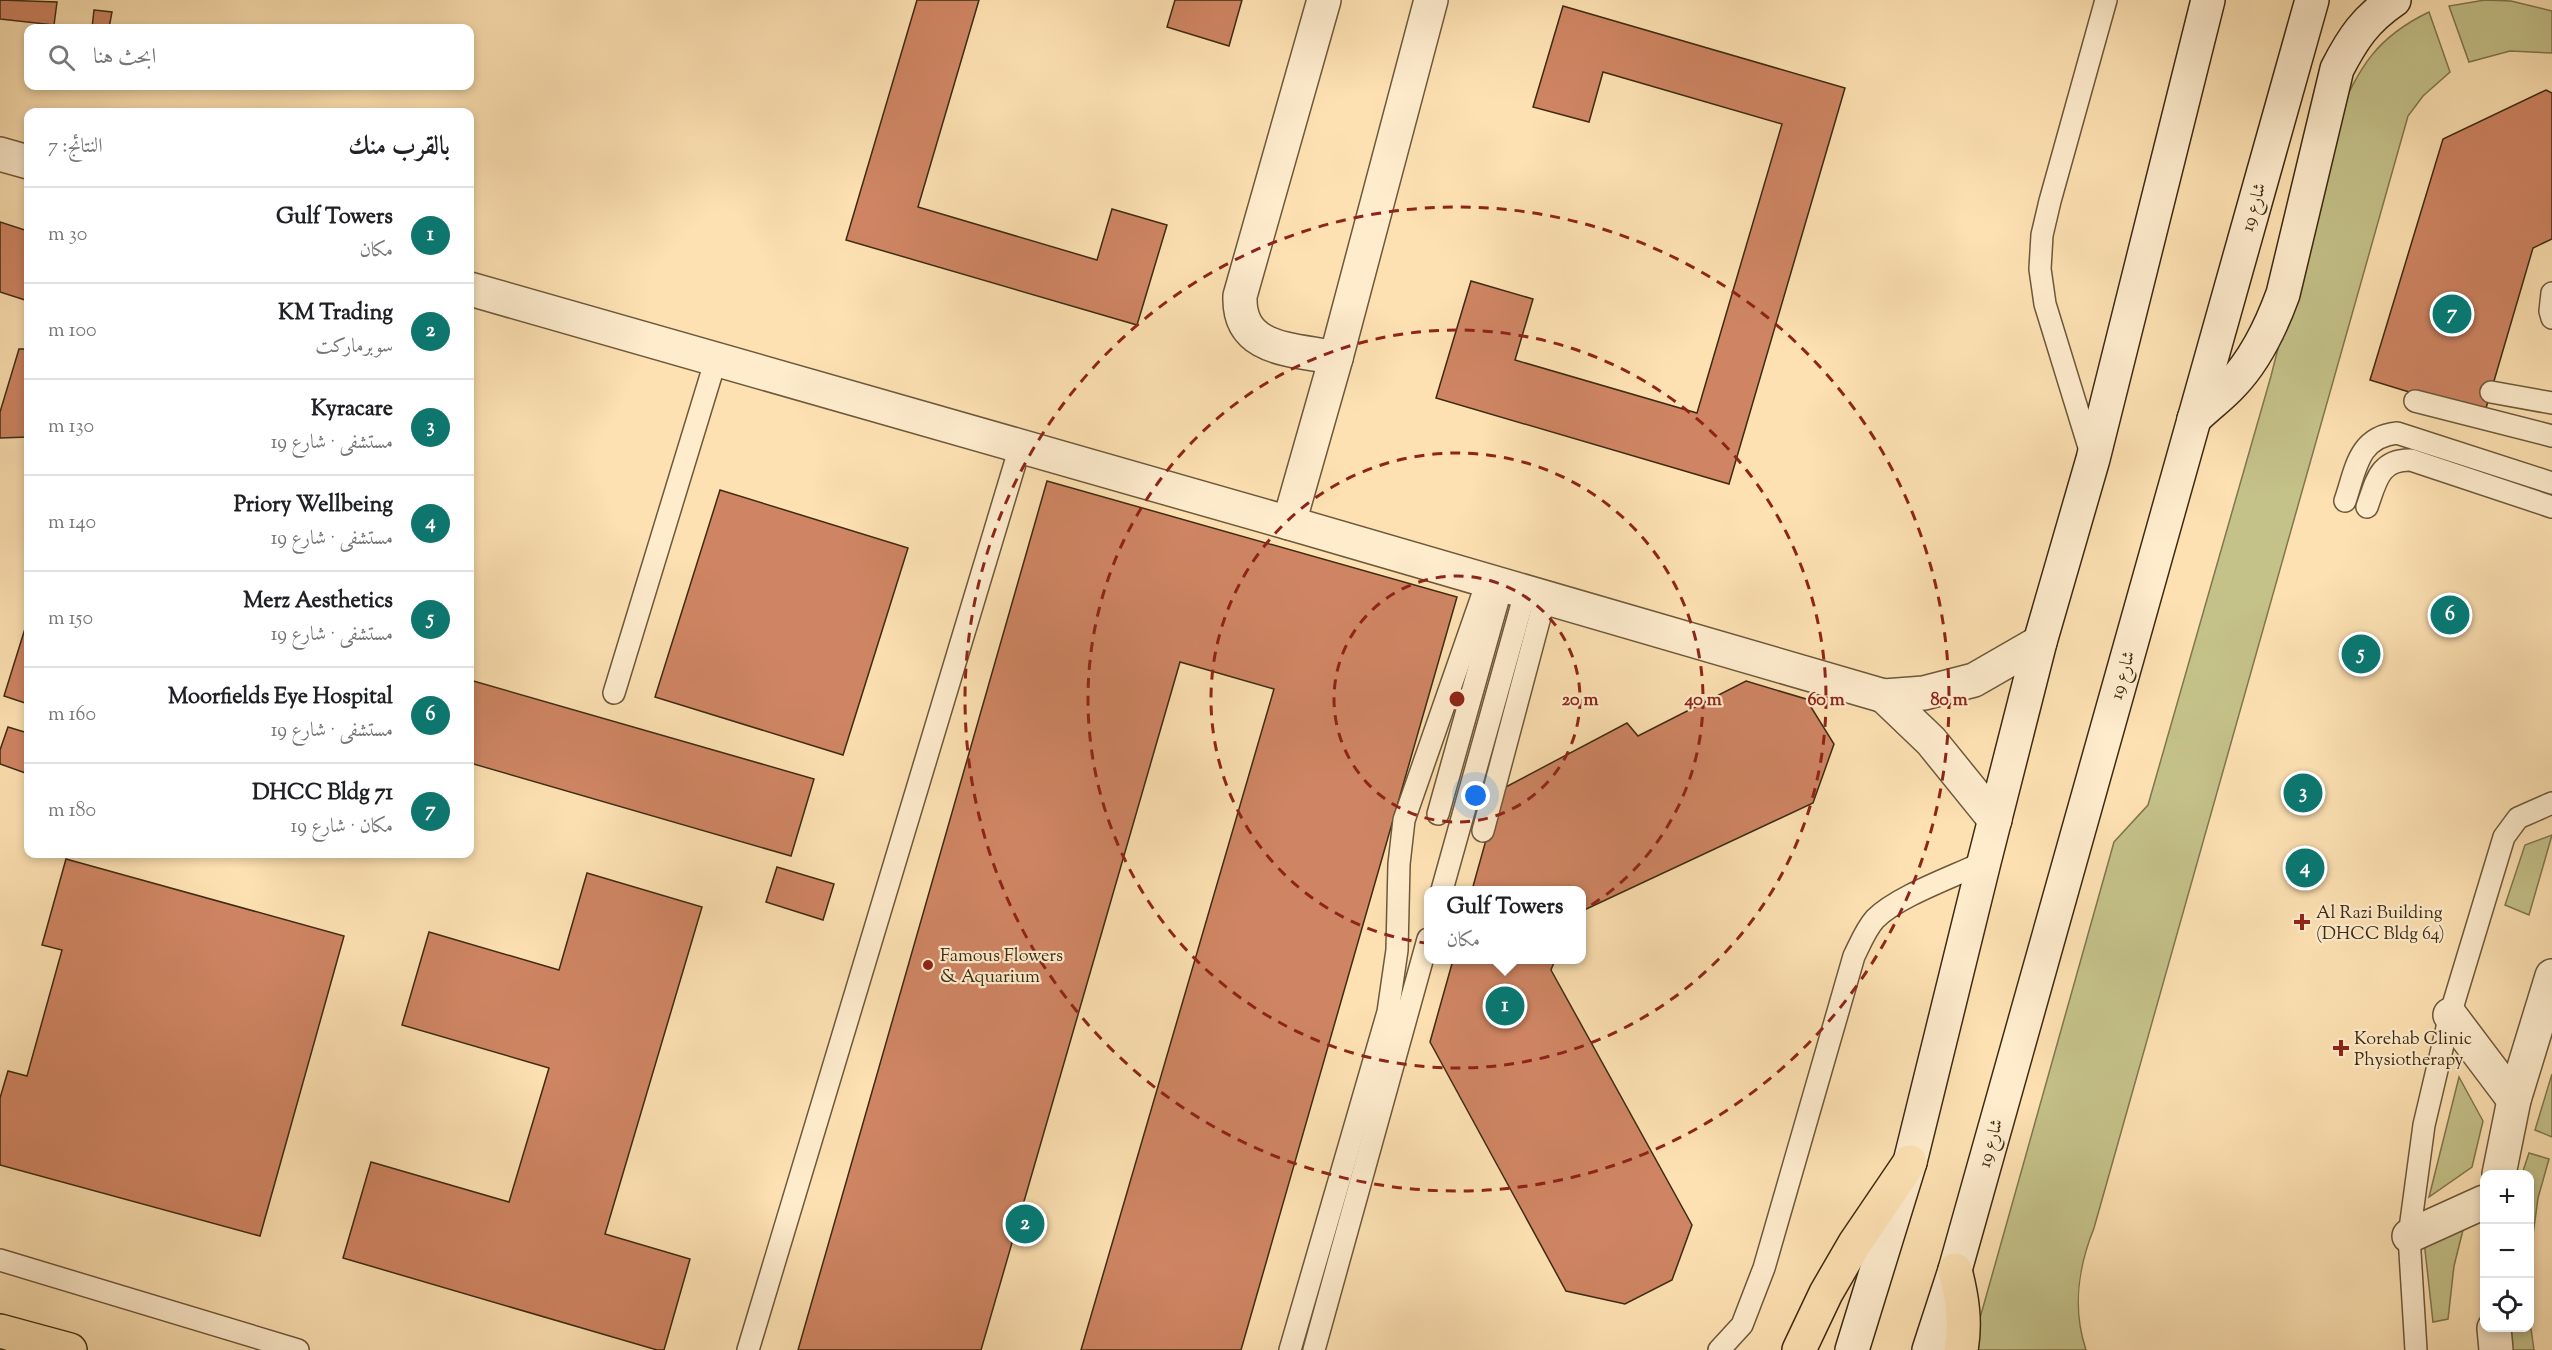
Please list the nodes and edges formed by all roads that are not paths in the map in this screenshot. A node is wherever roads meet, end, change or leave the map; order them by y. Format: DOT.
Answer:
graph roads {
  1 [pos="1324,0"];
  2 [pos="1431,0"];
  3 [pos="2106,0"];
  4 [pos="2208,0"];
  5 [pos="2312,0"];
  6 [pos="2394,0"];
  7 [pos="0,154"];
  8 [pos="24,161"];
  9 [pos="474,290"];
  10 [pos="2552,293"];
  11 [pos="2552,318"];
  12 [pos="1336,358"];
  13 [pos="716,359"];
  14 [pos="2491,392"];
  15 [pos="2415,401"];
  16 [pos="2552,403"];
  17 [pos="2194,419"];
  18 [pos="2552,436"];
  19 [pos="1020,447"];
  20 [pos="2093,459"];
  21 [pos="2552,483"];
  22 [pos="2345,501"];
  23 [pos="2367,507"];
  24 [pos="2552,507"];
  25 [pos="1289,523"];
  26 [pos="1515,590"];
  27 [pos="2040,642"];
  28 [pos="614,693"];
  29 [pos="1884,696"];
  30 [pos="2552,803"];
  31 [pos="1438,814"];
  32 [pos="1995,820"];
  33 [pos="1483,831"];
  34 [pos="1984,862"];
  35 [pos="1443,886"];
  36 [pos="1424,953"];
  37 [pos="2552,976"];
  38 [pos="2450,1015"];
  39 [pos="2514,1100"];
  40 [pos="1910,1162"];
  41 [pos="2500,1170"];
  42 [pos="2480,1204"];
  43 [pos="2409,1236"];
  44 [pos="0,1260"];
  45 [pos="1955,1270"];
  46 [pos="0,1331"];
  47 [pos="2494,1332"];
  48 [pos="70,1350"];
  49 [pos="298,1350"];
  50 [pos="748,1350"];
  51 [pos="1290,1350"];
  52 [pos="1314,1350"];
  53 [pos="1719,1350"];
  54 [pos="1799,1350"];
  55 [pos="1852,1350"];
  56 [pos="1929,1350"];
  57 [pos="1960,1350"];
  58 [pos="2416,1350"];
  59 [pos="2496,1350"];
  1 -- 12 [label="main road"];
  2 -- 12 [label="main road"];
  3 -- 20 [label="lane"];
  4 -- 20 [label="main road"];
  5 -- 17 [label="main road, شارع 19"];
  6 -- 17 [label="main road"];
  7 -- 8 [label="main road"];
  9 -- 13 [label="main road"];
  10 -- 11 [label="lane"];
  12 -- 25 [label="main road"];
  13 -- 19 [label="main road"];
  13 -- 28 [label="lane"];
  14 -- 16 [label="lane"];
  15 -- 18 [label="lane"];
  17 -- 45 [label="main road, شارع 19"];
  19 -- 25 [label="main road"];
  19 -- 50 [label="lane"];
  20 -- 27 [label="main road"];
  21 -- 22 [label="lane"];
  23 -- 24 [label="lane"];
  25 -- 26 [label="main road"];
  26 -- 29 [label="main road"];
  26 -- 31 [label="lane"];
  26 -- 33 [label="lane"];
  26 -- 35 [label="lane"];
  26 -- 51 [label="lane"];
  27 -- 29 [label="main road"];
  27 -- 32 [label="main road"];
  29 -- 32 [label="main road"];
  30 -- 38 [label="lane"];
  32 -- 34 [label="main road"];
  34 -- 40 [label="main road"];
  34 -- 53 [label="lane"];
  36 -- 52 [label="lane"];
  37 -- 39 [label="main road"];
  38 -- 39 [label="main road"];
  38 -- 43 [label="lane"];
  39 -- 41 [label="main road"];
  40 -- 54 [label="main road"];
  40 -- 55 [label="main road"];
  42 -- 43 [label="main road"];
  43 -- 58 [label="lane"];
  44 -- 49 [label="lane"];
  45 -- 56 [label="main road, شارع 19"];
  45 -- 57 [label="main road"];
  46 -- 48 [label="main road"];
  47 -- 59 [label="main road"];
}
